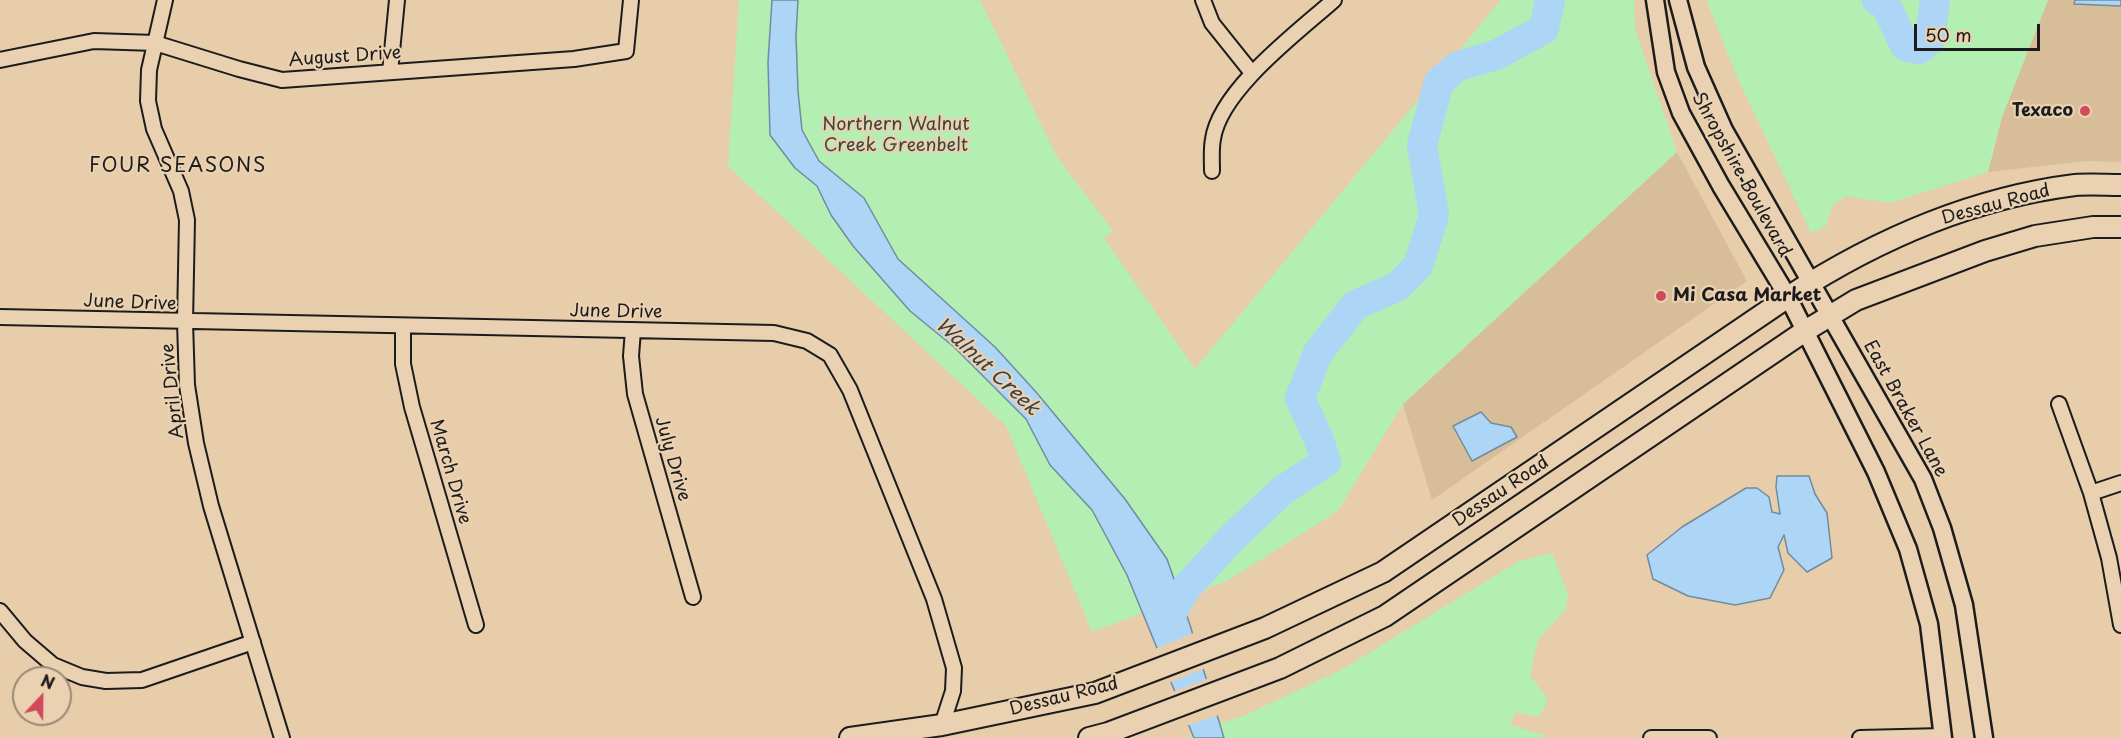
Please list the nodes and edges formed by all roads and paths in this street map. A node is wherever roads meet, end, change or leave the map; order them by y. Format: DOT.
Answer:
graph roads {
  1 [pos="165,0"];
  2 [pos="397,0"];
  3 [pos="631,0"];
  4 [pos="1203,0"];
  5 [pos="1334,0"];
  6 [pos="1654,0"];
  7 [pos="1678,0"];
  8 [pos="155,43"];
  9 [pos="0,60"];
  10 [pos="390,72"];
  11 [pos="1252,73"];
  12 [pos="1212,171"];
  13 [pos="2121,185"];
  14 [pos="2121,227"];
  15 [pos="1811,282"];
  16 [pos="1788,297"];
  17 [pos="1830,315"];
  18 [pos="0,317"];
  19 [pos="185,322"];
  20 [pos="403,327"];
  21 [pos="633,330"];
  22 [pos="1805,331"];
  23 [pos="2059,404"];
  24 [pos="2121,483"];
  25 [pos="2091,493"];
  26 [pos="693,597"];
  27 [pos="0,611"];
  28 [pos="476,625"];
  29 [pos="2121,625"];
  30 [pos="253,642"];
  31 [pos="942,725"];
  32 [pos="1098,735"];
  33 [pos="1943,737"];
  34 [pos="282,738"];
  35 [pos="850,738"];
  36 [pos="1651,738"];
  37 [pos="1709,738"];
  38 [pos="1860,738"];
  39 [pos="1984,738"];
  1 -- 8 [label="street, April Drive"];
  2 -- 10 [label="street"];
  3 -- 10 [label="street, August Drive"];
  4 -- 11 [label="street"];
  5 -- 11 [label="street"];
  6 -- 16 [label="street, Shropshire Boulevard"];
  7 -- 15 [label="street, Shropshire Boulevard"];
  8 -- 9 [label="street, August Drive"];
  8 -- 10 [label="street, August Drive"];
  8 -- 19 [label="street, April Drive"];
  11 -- 12 [label="street"];
  13 -- 15 [label="main road, Dessau Road"];
  14 -- 17 [label="main road"];
  15 -- 16 [label="main road, Dessau Road"];
  15 -- 17 [label="street, East Braker Lane"];
  16 -- 22 [label="street"];
  16 -- 31 [label="main road, Dessau Road"];
  17 -- 22 [label="main road"];
  17 -- 39 [label="street, East Braker Lane"];
  18 -- 19 [label="street, June Drive"];
  19 -- 20 [label="street, June Drive"];
  19 -- 30 [label="street, April Drive"];
  20 -- 21 [label="street, June Drive"];
  20 -- 28 [label="street, March Drive"];
  21 -- 26 [label="street, July Drive"];
  21 -- 31 [label="street, June Drive"];
  22 -- 32 [label="main road"];
  22 -- 33 [label="street"];
  23 -- 25 [label="street"];
  24 -- 25 [label="street"];
  25 -- 29 [label="street"];
  27 -- 30 [label="street"];
  30 -- 34 [label="street, April Drive"];
  31 -- 35 [label="main road, Dessau Road"];
  33 -- 38 [label="street"];
  36 -- 37 [label="street"];
}
